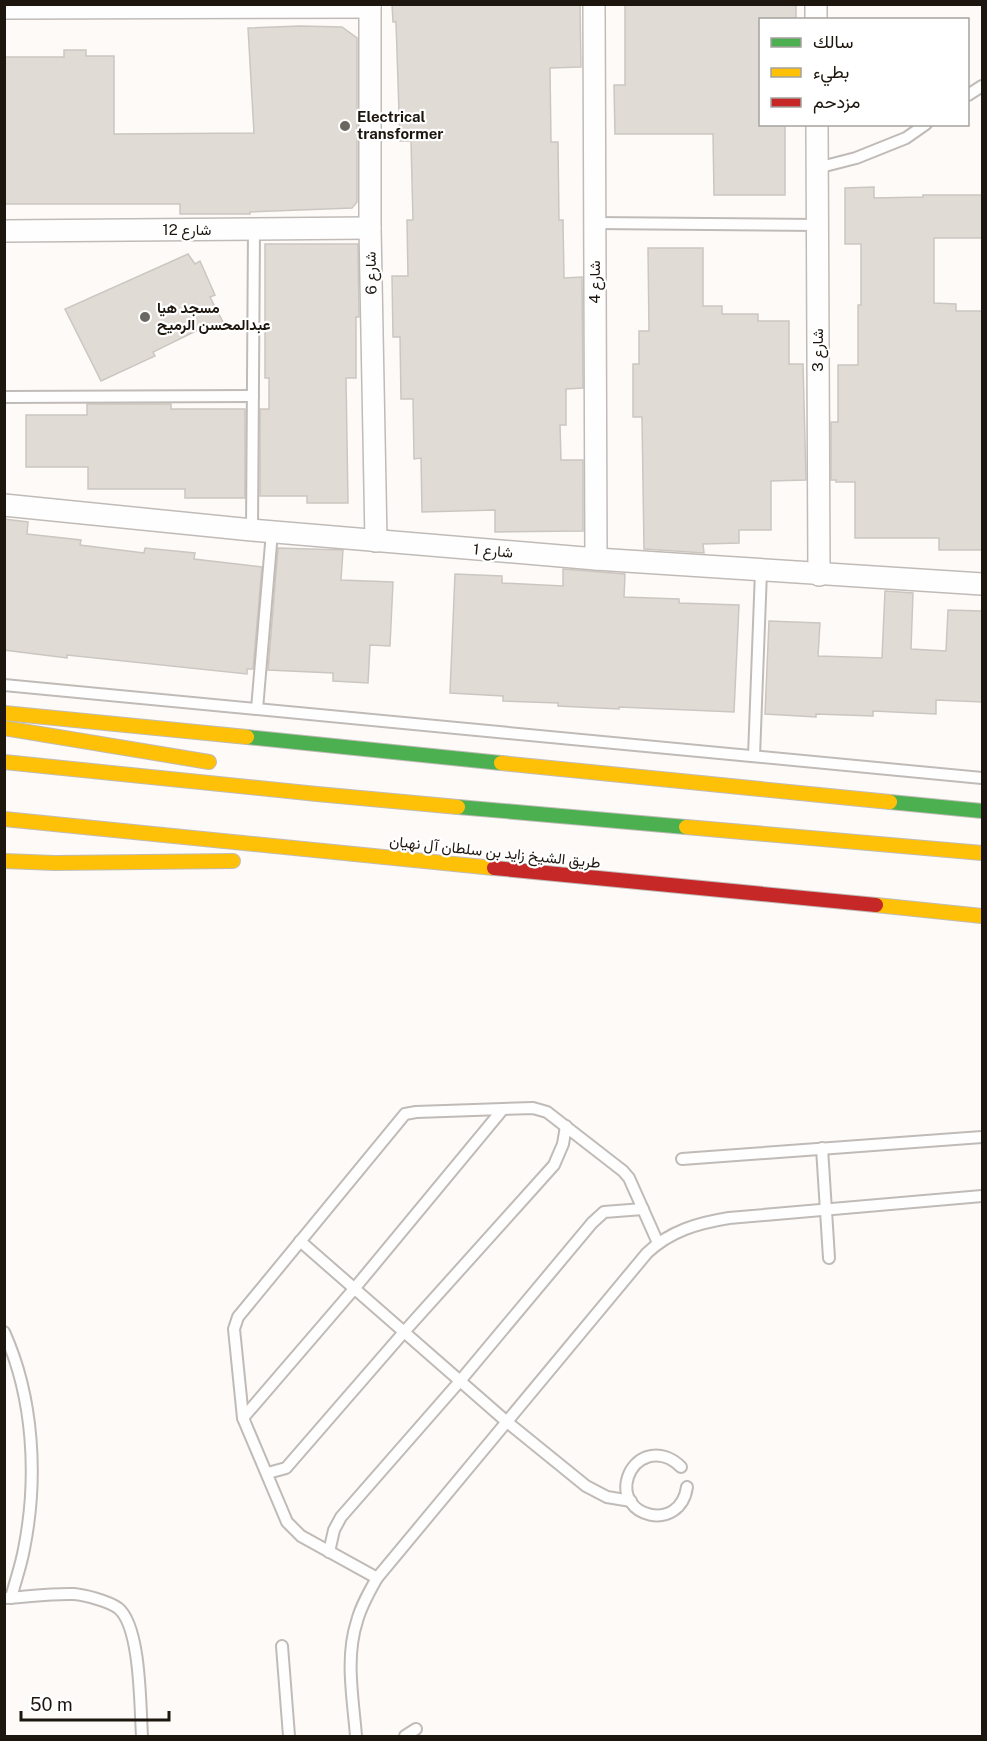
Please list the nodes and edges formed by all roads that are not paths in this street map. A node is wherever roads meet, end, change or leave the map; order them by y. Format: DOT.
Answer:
graph roads {
  1 [pos="594,4"];
  2 [pos="370,6"];
  3 [pos="4,8"];
  4 [pos="982,86"];
  5 [pos="969,94"];
  6 [pos="817,126"];
  7 [pos="923,126"];
  8 [pos="817,168"];
  9 [pos="595,223"];
  10 [pos="817,225"];
  11 [pos="370,228"];
  12 [pos="254,229"];
  13 [pos="4,231"];
  14 [pos="253,396"];
  15 [pos="4,397"];
  16 [pos="4,505"];
  17 [pos="262,531"];
  18 [pos="376,542"];
  19 [pos="596,560"];
  20 [pos="760,571"];
  21 [pos="819,575"];
  22 [pos="982,584"];
  23 [pos="4,685"];
  24 [pos="257,709"];
  25 [pos="4,713"];
  26 [pos="4,728"];
  27 [pos="754,756"];
  28 [pos="4,762"];
  29 [pos="220,764"];
  30 [pos="264,776"];
  31 [pos="982,778"];
  32 [pos="317,794"];
  33 [pos="982,811"];
  34 [pos="4,819"];
  35 [pos="982,853"];
  36 [pos="399,860"];
  37 [pos="4,861"];
  38 [pos="245,861"];
  39 [pos="281,861"];
  40 [pos="982,916"];
  41 [pos="503,1109"];
  42 [pos="566,1126"];
  43 [pos="982,1137"];
  44 [pos="822,1148"];
  45 [pos="682,1159"];
  46 [pos="982,1196"];
  47 [pos="643,1209"];
  48 [pos="826,1209"];
  49 [pos="300,1241"];
  50 [pos="658,1243"];
  51 [pos="829,1258"];
  52 [pos="354,1289"];
  53 [pos="4,1332"];
  54 [pos="404,1332"];
  55 [pos="460,1381"];
  56 [pos="243,1418"];
  57 [pos="507,1422"];
  58 [pos="681,1467"];
  59 [pos="267,1473"];
  60 [pos="687,1487"];
  61 [pos="631,1502"];
  62 [pos="328,1552"];
  63 [pos="377,1578"];
  64 [pos="8,1598"];
  65 [pos="282,1646"];
  66 [pos="416,1729"];
  67 [pos="142,1737"];
  68 [pos="289,1737"];
  69 [pos="356,1737"];
  70 [pos="405,1737"];
  1 -- 9 [label="street, شارع 4"];
  2 -- 3 [label="street"];
  2 -- 11 [label="street, شارع 6"];
  4 -- 5 [label="lane"];
  6 -- 8 [label="street, شارع 3"];
  7 -- 8 [label="lane"];
  8 -- 10 [label="street, شارع 3"];
  9 -- 10 [label="lane"];
  9 -- 19 [label="street, شارع 4"];
  10 -- 21 [label="street, شارع 3"];
  11 -- 12 [label="street, شارع 12"];
  11 -- 18 [label="street, شارع 6"];
  12 -- 13 [label="street, شارع 12"];
  12 -- 14 [label="lane"];
  14 -- 15 [label="lane"];
  14 -- 17 [label="lane"];
  16 -- 17 [label="street, شارع 1"];
  17 -- 18 [label="street, شارع 1"];
  17 -- 24 [label="lane"];
  18 -- 19 [label="street, شارع 1"];
  19 -- 20 [label="street, شارع 1"];
  20 -- 21 [label="street, شارع 1"];
  20 -- 27 [label="lane"];
  21 -- 22 [label="street, شارع 1"];
  23 -- 24 [label="lane"];
  24 -- 27 [label="lane"];
  25 -- 33 [label="main road"];
  26 -- 29 [label="main road"];
  27 -- 31 [label="lane"];
  28 -- 32 [label="main road"];
  30 -- 32 [label="main road"];
  32 -- 35 [label="main road"];
  34 -- 36 [label="main road, طريق الشيخ زايد بن سلطان آل نهيان"];
  36 -- 39 [label="main road"];
  36 -- 40 [label="main road, طريق الشيخ زايد بن سلطان آل نهيان"];
  37 -- 38 [label="main road"];
  41 -- 42 [label="lane"];
  41 -- 49 [label="lane"];
  41 -- 52 [label="lane"];
  42 -- 47 [label="lane"];
  42 -- 54 [label="lane"];
  43 -- 44 [label="lane"];
  44 -- 45 [label="lane"];
  44 -- 48 [label="lane"];
  46 -- 48 [label="lane"];
  47 -- 50 [label="lane"];
  47 -- 55 [label="lane"];
  48 -- 50 [label="lane"];
  48 -- 51 [label="lane"];
  49 -- 52 [label="lane"];
  49 -- 56 [label="lane"];
  50 -- 57 [label="lane"];
  52 -- 54 [label="lane"];
  52 -- 56 [label="lane"];
  53 -- 64 [label="lane"];
  54 -- 55 [label="lane"];
  54 -- 59 [label="lane"];
  55 -- 57 [label="lane"];
  55 -- 62 [label="lane"];
  56 -- 59 [label="lane"];
  57 -- 61 [label="lane"];
  57 -- 63 [label="lane"];
  58 -- 61 [label="lane"];
  59 -- 62 [label="lane"];
  60 -- 61 [label="lane"];
  62 -- 63 [label="lane"];
  63 -- 69 [label="lane"];
  64 -- 67 [label="lane"];
  65 -- 68 [label="lane"];
  66 -- 70 [label="lane"];
}
